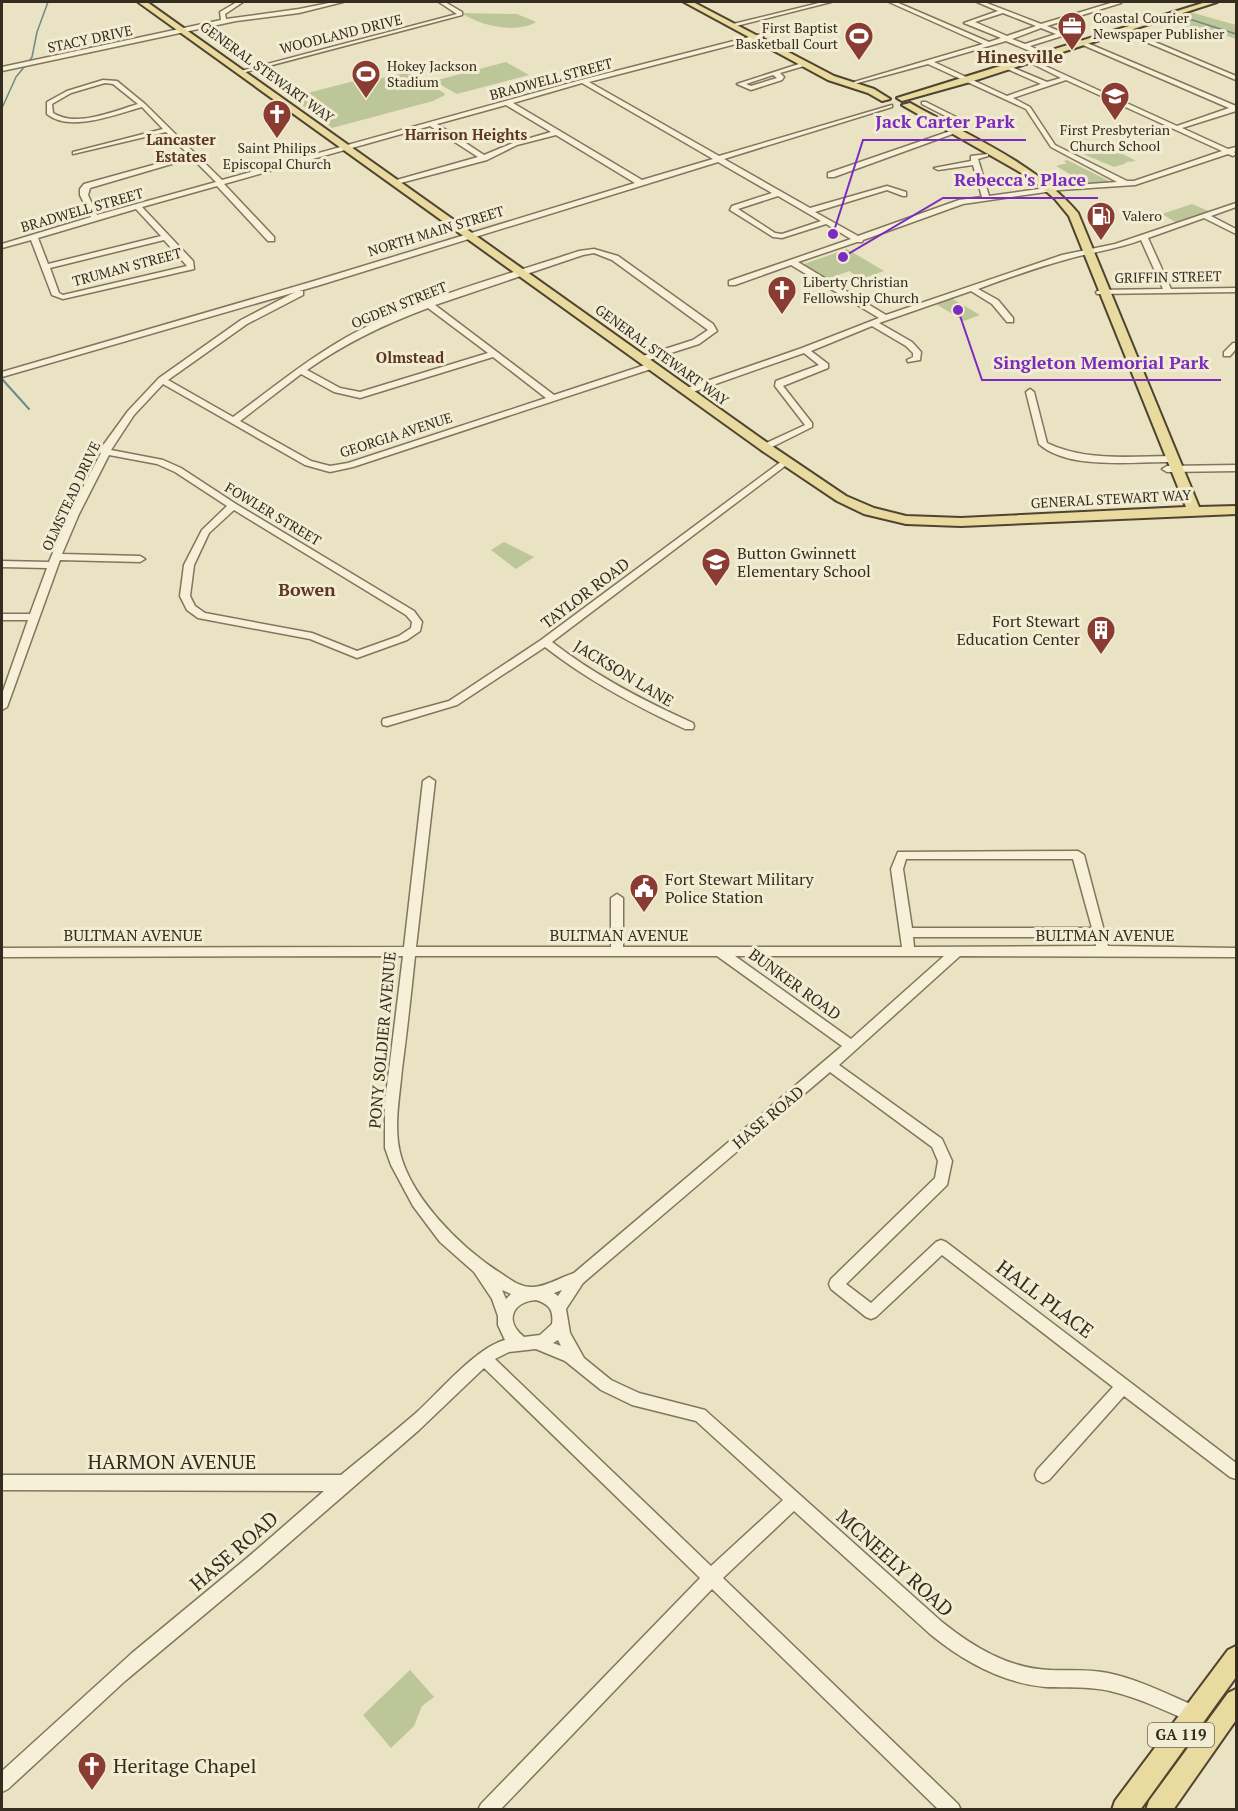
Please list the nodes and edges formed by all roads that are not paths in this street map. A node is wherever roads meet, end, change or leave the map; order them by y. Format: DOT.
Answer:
graph roads {
  1 [pos="142,2"];
  2 [pos="240,2"];
  3 [pos="322,2"];
  4 [pos="340,2"];
  5 [pos="442,2"];
  6 [pos="688,2"];
  7 [pos="695,2"];
  8 [pos="828,2"];
  9 [pos="892,2"];
  10 [pos="980,2"];
  11 [pos="1119,2"];
  12 [pos="1213,2"];
  13 [pos="1089,5"];
  14 [pos="315,8"];
  15 [pos="1096,8"];
  16 [pos="1004,11"];
  17 [pos="224,22"];
  18 [pos="969,22"];
  19 [pos="735,24"];
  20 [pos="1042,26"];
  21 [pos="951,27"];
  22 [pos="1122,30"];
  23 [pos="184,32"];
  24 [pos="1062,34"];
  25 [pos="758,37"];
  26 [pos="1008,38"];
  27 [pos="1083,42"];
  28 [pos="989,44"];
  29 [pos="1025,46"];
  30 [pos="1044,55"];
  31 [pos="1028,60"];
  32 [pos="929,62"];
  33 [pos="804,65"];
  34 [pos="1006,67"];
  35 [pos="2,69"];
  36 [pos="240,72"];
  37 [pos="774,73"];
  38 [pos="1066,78"];
  39 [pos="1236,78"];
  40 [pos="967,80"];
  41 [pos="583,81"];
  42 [pos="856,83"];
  43 [pos="1046,84"];
  44 [pos="1007,98"];
  45 [pos="924,102"];
  46 [pos="508,103"];
  47 [pos="894,103"];
  48 [pos="142,105"];
  49 [pos="1236,109"];
  50 [pos="432,124"];
  51 [pos="1176,128"];
  52 [pos="166,130"];
  53 [pos="557,132"];
  54 [pos="951,132"];
  55 [pos="347,148"];
  56 [pos="1236,149"];
  57 [pos="1228,152"];
  58 [pos="75,153"];
  59 [pos="986,155"];
  60 [pos="193,156"];
  61 [pos="1236,156"];
  62 [pos="484,158"];
  63 [pos="716,158"];
  64 [pos="975,164"];
  65 [pos="938,168"];
  66 [pos="831,175"];
  67 [pos="639,182"];
  68 [pos="220,183"];
  69 [pos="396,183"];
  70 [pos="1126,184"];
  71 [pos="1051,189"];
  72 [pos="777,194"];
  73 [pos="903,194"];
  74 [pos="986,198"];
  75 [pos="1236,205"];
  76 [pos="137,206"];
  77 [pos="809,211"];
  78 [pos="1205,216"];
  79 [pos="95,218"];
  80 [pos="828,221"];
  81 [pos="1236,232"];
  82 [pos="467,236"];
  83 [pos="34,237"];
  84 [pos="165,237"];
  85 [pos="1144,238"];
  86 [pos="271,239"];
  87 [pos="859,240"];
  88 [pos="2,246"];
  89 [pos="1086,252"];
  90 [pos="793,263"];
  91 [pos="46,267"];
  92 [pos="523,273"];
  93 [pos="317,283"];
  94 [pos="732,283"];
  95 [pos="973,289"];
  96 [pos="1168,290"];
  97 [pos="1236,290"];
  98 [pos="1103,291"];
  99 [pos="430,305"];
  100 [pos="885,318"];
  101 [pos="1010,320"];
  102 [pos="873,323"];
  103 [pos="1236,345"];
  104 [pos="805,350"];
  105 [pos="494,354"];
  106 [pos="1227,354"];
  107 [pos="912,360"];
  108 [pos="647,363"];
  109 [pos="300,370"];
  110 [pos="2,375"];
  111 [pos="162,380"];
  112 [pos="687,391"];
  113 [pos="1030,392"];
  114 [pos="552,398"];
  115 [pos="235,420"];
  116 [pos="765,447"];
  117 [pos="104,451"];
  118 [pos="786,461"];
  119 [pos="1170,464"];
  120 [pos="1236,468"];
  121 [pos="233,507"];
  122 [pos="1187,510"];
  123 [pos="1236,510"];
  124 [pos="140,559"];
  125 [pos="56,561"];
  126 [pos="2,564"];
  127 [pos="2,617"];
  128 [pos="35,617"];
  129 [pos="545,642"];
  130 [pos="2,707"];
  131 [pos="387,722"];
  132 [pos="689,726"];
  133 [pos="429,782"];
  134 [pos="617,898"];
  135 [pos="906,932"];
  136 [pos="1099,933"];
  137 [pos="1103,950"];
  138 [pos="408,951"];
  139 [pos="618,951"];
  140 [pos="720,951"];
  141 [pos="909,951"];
  142 [pos="2,952"];
  143 [pos="1236,952"];
  144 [pos="955,953"];
  145 [pos="850,1045"];
  146 [pos="830,1065"];
  147 [pos="481,1271"];
  148 [pos="578,1278"];
  149 [pos="532,1293"];
  150 [pos="559,1315"];
  151 [pos="504,1320"];
  152 [pos="529,1344"];
  153 [pos="489,1355"];
  154 [pos="579,1362"];
  155 [pos="1123,1386"];
  156 [pos="1236,1472"];
  157 [pos="1043,1475"];
  158 [pos="2,1482"];
  159 [pos="343,1483"];
  160 [pos="795,1500"];
  161 [pos="712,1577"];
  162 [pos="1236,1659"];
  163 [pos="1236,1701"];
  164 [pos="1196,1715"];
  165 [pos="1228,1726"];
  166 [pos="2,1783"];
  167 [pos="487,1809"];
  168 [pos="952,1809"];
  169 [pos="1124,1809"];
  170 [pos="1158,1809"];
  1 -- 23 [label="main road, GENERAL STEWART WAY"];
  2 -- 17 [label="street"];
  3 -- 14 [label="street"];
  4 -- 14 [label="street, STACY DRIVE"];
  5 -- 36 [label="street, WOODLAND DRIVE"];
  6 -- 19 [label="main road"];
  7 -- 19 [label="main road"];
  8 -- 19 [label="street"];
  9 -- 21 [label="street"];
  10 -- 16 [label="street"];
  11 -- 15 [label="street"];
  12 -- 22 [label="main road, NORTH MAIN STREET"];
  13 -- 15 [label="street"];
  14 -- 17 [label="street, STACY DRIVE"];
  15 -- 20 [label="street"];
  16 -- 18 [label="street"];
  16 -- 20 [label="street"];
  17 -- 23 [label="street, STACY DRIVE"];
  18 -- 21 [label="street"];
  18 -- 26 [label="street"];
  19 -- 25 [label="main road"];
  20 -- 24 [label="street"];
  20 -- 26 [label="street"];
  21 -- 28 [label="street"];
  22 -- 27 [label="main road, NORTH MAIN STREET"];
  22 -- 39 [label="street"];
  23 -- 35 [label="street, STACY DRIVE"];
  23 -- 36 [label="main road, GENERAL STEWART WAY"];
  24 -- 27 [label="street"];
  24 -- 29 [label="street"];
  25 -- 33 [label="main road"];
  25 -- 41 [label="street, BRADWELL STREET"];
  25 -- 42 [label="main road"];
  26 -- 28 [label="street"];
  26 -- 29 [label="street"];
  27 -- 30 [label="main road, NORTH MAIN STREET"];
  27 -- 49 [label="street"];
  28 -- 32 [label="street"];
  29 -- 30 [label="street"];
  30 -- 31 [label="main road, NORTH MAIN STREET"];
  31 -- 34 [label="main road, NORTH MAIN STREET"];
  31 -- 38 [label="street"];
  32 -- 40 [label="street"];
  32 -- 42 [label="street"];
  33 -- 37 [label="street"];
  33 -- 47 [label="main road"];
  34 -- 40 [label="main road, NORTH MAIN STREET"];
  34 -- 43 [label="street"];
  36 -- 55 [label="main road, GENERAL STEWART WAY"];
  37 -- 37 [label="street"];
  38 -- 43 [label="street"];
  38 -- 51 [label="street"];
  40 -- 44 [label="street"];
  40 -- 47 [label="main road, NORTH MAIN STREET"];
  41 -- 46 [label="street, BRADWELL STREET"];
  41 -- 63 [label="street"];
  42 -- 47 [label="main road"];
  43 -- 44 [label="street"];
  44 -- 70 [label="street"];
  45 -- 54 [label="street"];
  46 -- 50 [label="street, BRADWELL STREET"];
  46 -- 53 [label="street"];
  47 -- 54 [label="main road"];
  47 -- 63 [label="street, NORTH MAIN STREET"];
  48 -- 48 [label="street"];
  48 -- 52 [label="street"];
  49 -- 51 [label="street"];
  50 -- 55 [label="street, BRADWELL STREET"];
  50 -- 62 [label="street"];
  51 -- 57 [label="street"];
  52 -- 58 [label="street"];
  52 -- 60 [label="street"];
  53 -- 62 [label="street"];
  53 -- 67 [label="street"];
  54 -- 59 [label="main road"];
  54 -- 66 [label="street"];
  54 -- 71 [label="main road"];
  55 -- 68 [label="street, BRADWELL STREET"];
  55 -- 69 [label="main road, GENERAL STEWART WAY"];
  56 -- 57 [label="street"];
  57 -- 61 [label="street"];
  57 -- 70 [label="street"];
  59 -- 64 [label="street"];
  59 -- 71 [label="main road"];
  60 -- 68 [label="street"];
  60 -- 79 [label="street"];
  62 -- 69 [label="street"];
  63 -- 67 [label="street, NORTH MAIN STREET"];
  63 -- 72 [label="street"];
  64 -- 65 [label="street"];
  64 -- 74 [label="street"];
  67 -- 82 [label="street, NORTH MAIN STREET"];
  68 -- 76 [label="street, BRADWELL STREET"];
  68 -- 86 [label="street"];
  69 -- 82 [label="main road, GENERAL STEWART WAY"];
  70 -- 71 [label="street"];
  71 -- 74 [label="street"];
  71 -- 89 [label="main road"];
  72 -- 77 [label="street"];
  72 -- 80 [label="street"];
  73 -- 77 [label="street"];
  74 -- 87 [label="street"];
  75 -- 78 [label="street"];
  76 -- 79 [label="street, BRADWELL STREET"];
  76 -- 84 [label="street"];
  77 -- 80 [label="street"];
  78 -- 81 [label="street"];
  78 -- 85 [label="street"];
  79 -- 83 [label="street, BRADWELL STREET"];
  80 -- 87 [label="street"];
  82 -- 92 [label="main road, GENERAL STEWART WAY"];
  82 -- 93 [label="street, NORTH MAIN STREET"];
  83 -- 88 [label="street, BRADWELL STREET"];
  83 -- 91 [label="street"];
  84 -- 91 [label="street"];
  84 -- 91 [label="street, TRUMAN STREET"];
  85 -- 89 [label="street"];
  85 -- 96 [label="street"];
  87 -- 90 [label="street"];
  89 -- 95 [label="street"];
  89 -- 98 [label="main road"];
  90 -- 94 [label="street"];
  90 -- 100 [label="street"];
  92 -- 99 [label="street, OGDEN STREET"];
  92 -- 108 [label="main road, GENERAL STEWART WAY"];
  92 -- 108 [label="street, OGDEN STREET"];
  93 -- 110 [label="street, NORTH MAIN STREET"];
  93 -- 111 [label="street, OLMSTEAD DRIVE"];
  95 -- 100 [label="street"];
  95 -- 101 [label="street"];
  96 -- 97 [label="street, GRIFFIN STREET"];
  96 -- 98 [label="street, GRIFFIN STREET"];
  98 -- 119 [label="main road"];
  99 -- 105 [label="street"];
  99 -- 109 [label="street, OGDEN STREET"];
  100 -- 102 [label="street"];
  102 -- 104 [label="street"];
  102 -- 107 [label="street"];
  103 -- 106 [label="street"];
  104 -- 112 [label="street"];
  104 -- 116 [label="street"];
  105 -- 109 [label="street"];
  105 -- 114 [label="street"];
  108 -- 112 [label="main road, GENERAL STEWART WAY"];
  108 -- 114 [label="street, GEORGIA AVENUE"];
  109 -- 115 [label="street, OGDEN STREET"];
  111 -- 115 [label="street, GEORGIA AVENUE"];
  111 -- 117 [label="street, OLMSTEAD DRIVE"];
  112 -- 116 [label="main road, GENERAL STEWART WAY"];
  113 -- 119 [label="street"];
  114 -- 115 [label="street, GEORGIA AVENUE"];
  116 -- 118 [label="main road, GENERAL STEWART WAY"];
  117 -- 121 [label="street, FOWLER STREET"];
  117 -- 125 [label="street, OLMSTEAD DRIVE"];
  118 -- 122 [label="main road, GENERAL STEWART WAY"];
  118 -- 129 [label="street, TAYLOR ROAD"];
  119 -- 120 [label="street"];
  119 -- 122 [label="main road"];
  121 -- 121 [label="street, FOWLER STREET"];
  122 -- 123 [label="main road, GENERAL STEWART WAY"];
  124 -- 125 [label="street"];
  125 -- 126 [label="street"];
  125 -- 128 [label="street, OLMSTEAD DRIVE"];
  127 -- 128 [label="street"];
  128 -- 130 [label="street, OLMSTEAD DRIVE"];
  129 -- 131 [label="street, TAYLOR ROAD"];
  129 -- 132 [label="street, JACKSON LANE"];
  133 -- 138 [label="street, PONY SOLDIER AVENUE"];
  134 -- 139 [label="street"];
  135 -- 136 [label="street"];
  135 -- 136 [label="street"];
  135 -- 141 [label="street"];
  136 -- 137 [label="street"];
  137 -- 143 [label="street, BULTMAN AVENUE"];
  137 -- 144 [label="street, BULTMAN AVENUE"];
  138 -- 139 [label="street, BULTMAN AVENUE"];
  138 -- 142 [label="street, BULTMAN AVENUE"];
  138 -- 147 [label="street, PONY SOLDIER AVENUE"];
  139 -- 140 [label="street, BULTMAN AVENUE"];
  140 -- 141 [label="street, BULTMAN AVENUE"];
  140 -- 145 [label="street, BUNKER ROAD"];
  141 -- 144 [label="street, BULTMAN AVENUE"];
  144 -- 145 [label="street, HASE ROAD"];
  145 -- 146 [label="street, HASE ROAD"];
  146 -- 148 [label="street, HASE ROAD"];
  146 -- 155 [label="street, HALL PLACE"];
  147 -- 149 [label="street"];
  147 -- 151 [label="street"];
  148 -- 149 [label="street"];
  148 -- 150 [label="street"];
  149 -- 150 [label="street"];
  149 -- 151 [label="street"];
  150 -- 152 [label="street"];
  150 -- 154 [label="street"];
  151 -- 152 [label="street"];
  151 -- 153 [label="street"];
  152 -- 153 [label="street"];
  152 -- 154 [label="street"];
  153 -- 159 [label="street, HASE ROAD"];
  153 -- 161 [label="street"];
  154 -- 160 [label="street, MCNEELY ROAD"];
  155 -- 156 [label="street, HALL PLACE"];
  155 -- 157 [label="street"];
  158 -- 159 [label="street, HARMON AVENUE"];
  159 -- 166 [label="street, HASE ROAD"];
  160 -- 161 [label="street"];
  160 -- 164 [label="street, MCNEELY ROAD"];
  161 -- 167 [label="street"];
  161 -- 168 [label="street"];
  162 -- 164 [label="main road, GA 119"];
  163 -- 165 [label="main road, GA 119"];
  164 -- 165 [label="street, MCNEELY ROAD"];
  164 -- 169 [label="main road, GA 119"];
  165 -- 170 [label="main road, GA 119"];
}
